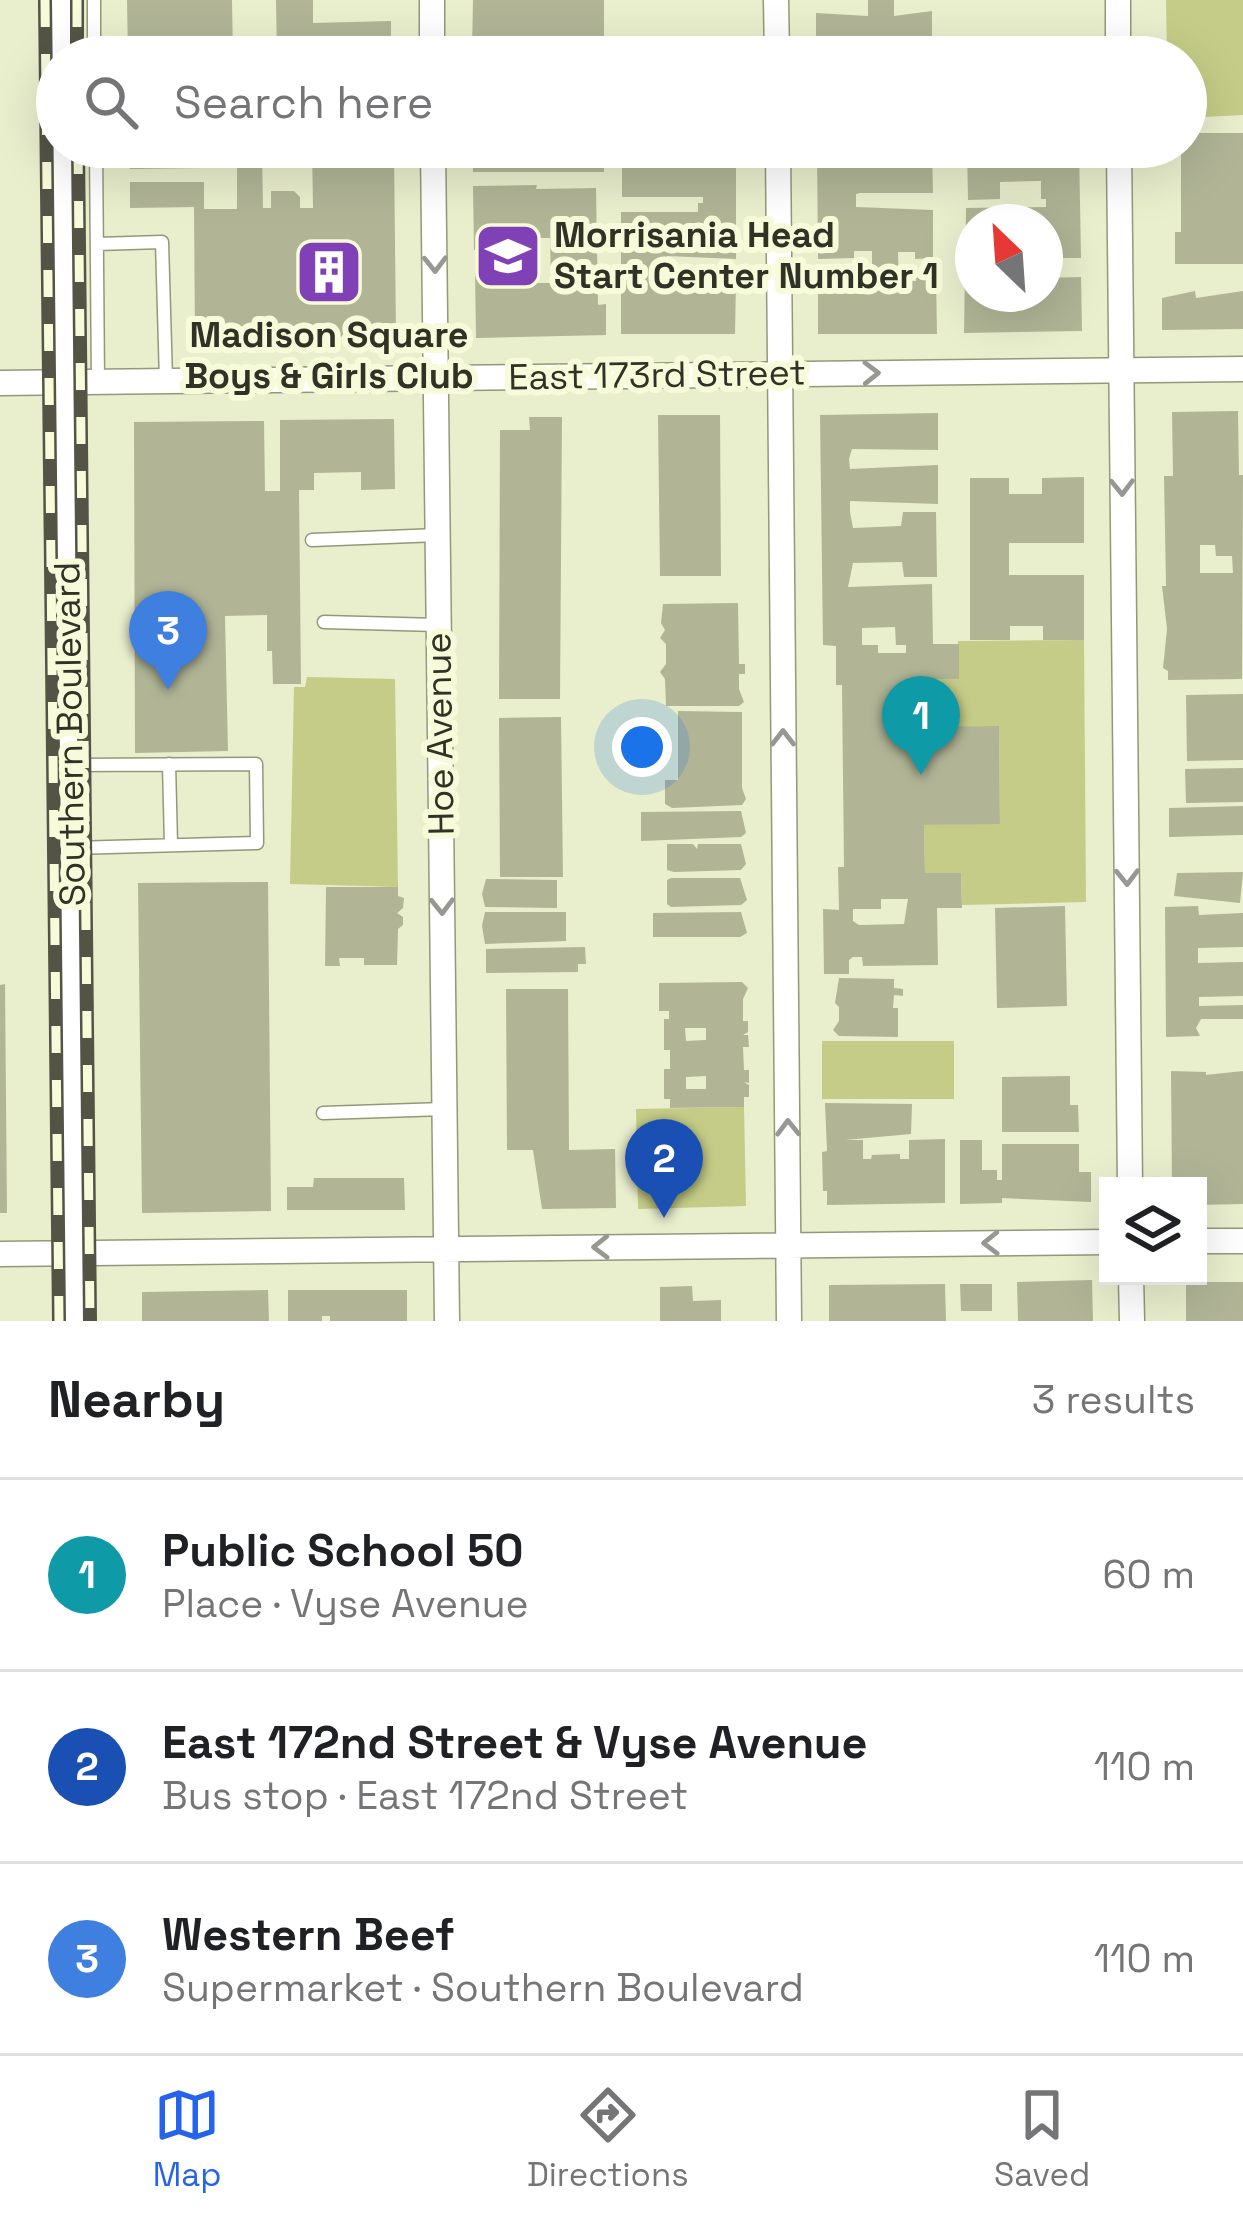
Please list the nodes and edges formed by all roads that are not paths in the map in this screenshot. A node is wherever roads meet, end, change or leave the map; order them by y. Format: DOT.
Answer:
graph roads {
  1 [pos="56,0"];
  2 [pos="94,0"];
  3 [pos="432,0"];
  4 [pos="776,0"];
  5 [pos="1118,0"];
  6 [pos="57,36"];
  7 [pos="94,36"];
  8 [pos="432,36"];
  9 [pos="777,36"];
  10 [pos="1118,36"];
  11 [pos="62,168"];
  12 [pos="95,168"];
  13 [pos="433,168"];
  14 [pos="778,168"];
  15 [pos="1119,168"];
  16 [pos="97,244"];
  17 [pos="1243,369"];
  18 [pos="1121,370"];
  19 [pos="779,374"];
  20 [pos="436,378"];
  21 [pos="166,380"];
  22 [pos="82,382"];
  23 [pos="0,383"];
  24 [pos="438,535"];
  25 [pos="312,540"];
  26 [pos="324,622"];
  27 [pos="439,625"];
  28 [pos="169,764"];
  29 [pos="70,765"];
  30 [pos="171,845"];
  31 [pos="71,848"];
  32 [pos="445,1108"];
  33 [pos="323,1113"];
  34 [pos="1130,1177"];
  35 [pos="1207,1241"];
  36 [pos="1243,1241"];
  37 [pos="1099,1242"];
  38 [pos="789,1244"];
  39 [pos="447,1250"];
  40 [pos="75,1253"];
  41 [pos="0,1254"];
  42 [pos="1131,1285"];
  43 [pos="76,1321"];
  44 [pos="447,1321"];
  45 [pos="789,1321"];
  46 [pos="1132,1321"];
  1 -- 6 [label="main road"];
  2 -- 7 [label="lane"];
  3 -- 8 [label="street"];
  4 -- 9 [label="street"];
  5 -- 10 [label="street"];
  11 -- 22 [label="main road, Southern Boulevard"];
  12 -- 16 [label="lane"];
  13 -- 20 [label="street, Hoe Avenue, one-way"];
  14 -- 19 [label="street"];
  15 -- 18 [label="street"];
  16 -- 21 [label="lane"];
  16 -- 22 [label="lane"];
  17 -- 18 [label="street, East 173rd Street"];
  19 -- 18 [label="street, East 173rd Street, one-way"];
  18 -- 34 [label="street, one-way"];
  19 -- 20 [label="street, East 173rd Street"];
  38 -- 19 [label="street, one-way"];
  20 -- 21 [label="street, East 173rd Street"];
  20 -- 24 [label="street, Hoe Avenue"];
  21 -- 22 [label="street, East 173rd Street"];
  22 -- 23 [label="street, East 173rd Street"];
  22 -- 29 [label="main road, Southern Boulevard"];
  24 -- 25 [label="lane"];
  24 -- 27 [label="street, Hoe Avenue"];
  26 -- 27 [label="lane"];
  27 -- 32 [label="street, Hoe Avenue, one-way"];
  28 -- 29 [label="lane"];
  28 -- 30 [label="lane"];
  28 -- 30 [label="lane"];
  29 -- 31 [label="main road, Southern Boulevard"];
  30 -- 31 [label="lane"];
  31 -- 40 [label="main road, Southern Boulevard"];
  32 -- 33 [label="lane"];
  32 -- 39 [label="street, Hoe Avenue"];
  35 -- 36 [label="street"];
  37 -- 38 [label="street, one-way"];
  38 -- 39 [label="street, one-way"];
  38 -- 45 [label="street"];
  39 -- 40 [label="street"];
  39 -- 44 [label="street, Hoe Avenue"];
  40 -- 41 [label="street"];
  40 -- 43 [label="main road, Southern Boulevard"];
  42 -- 46 [label="street"];
}
